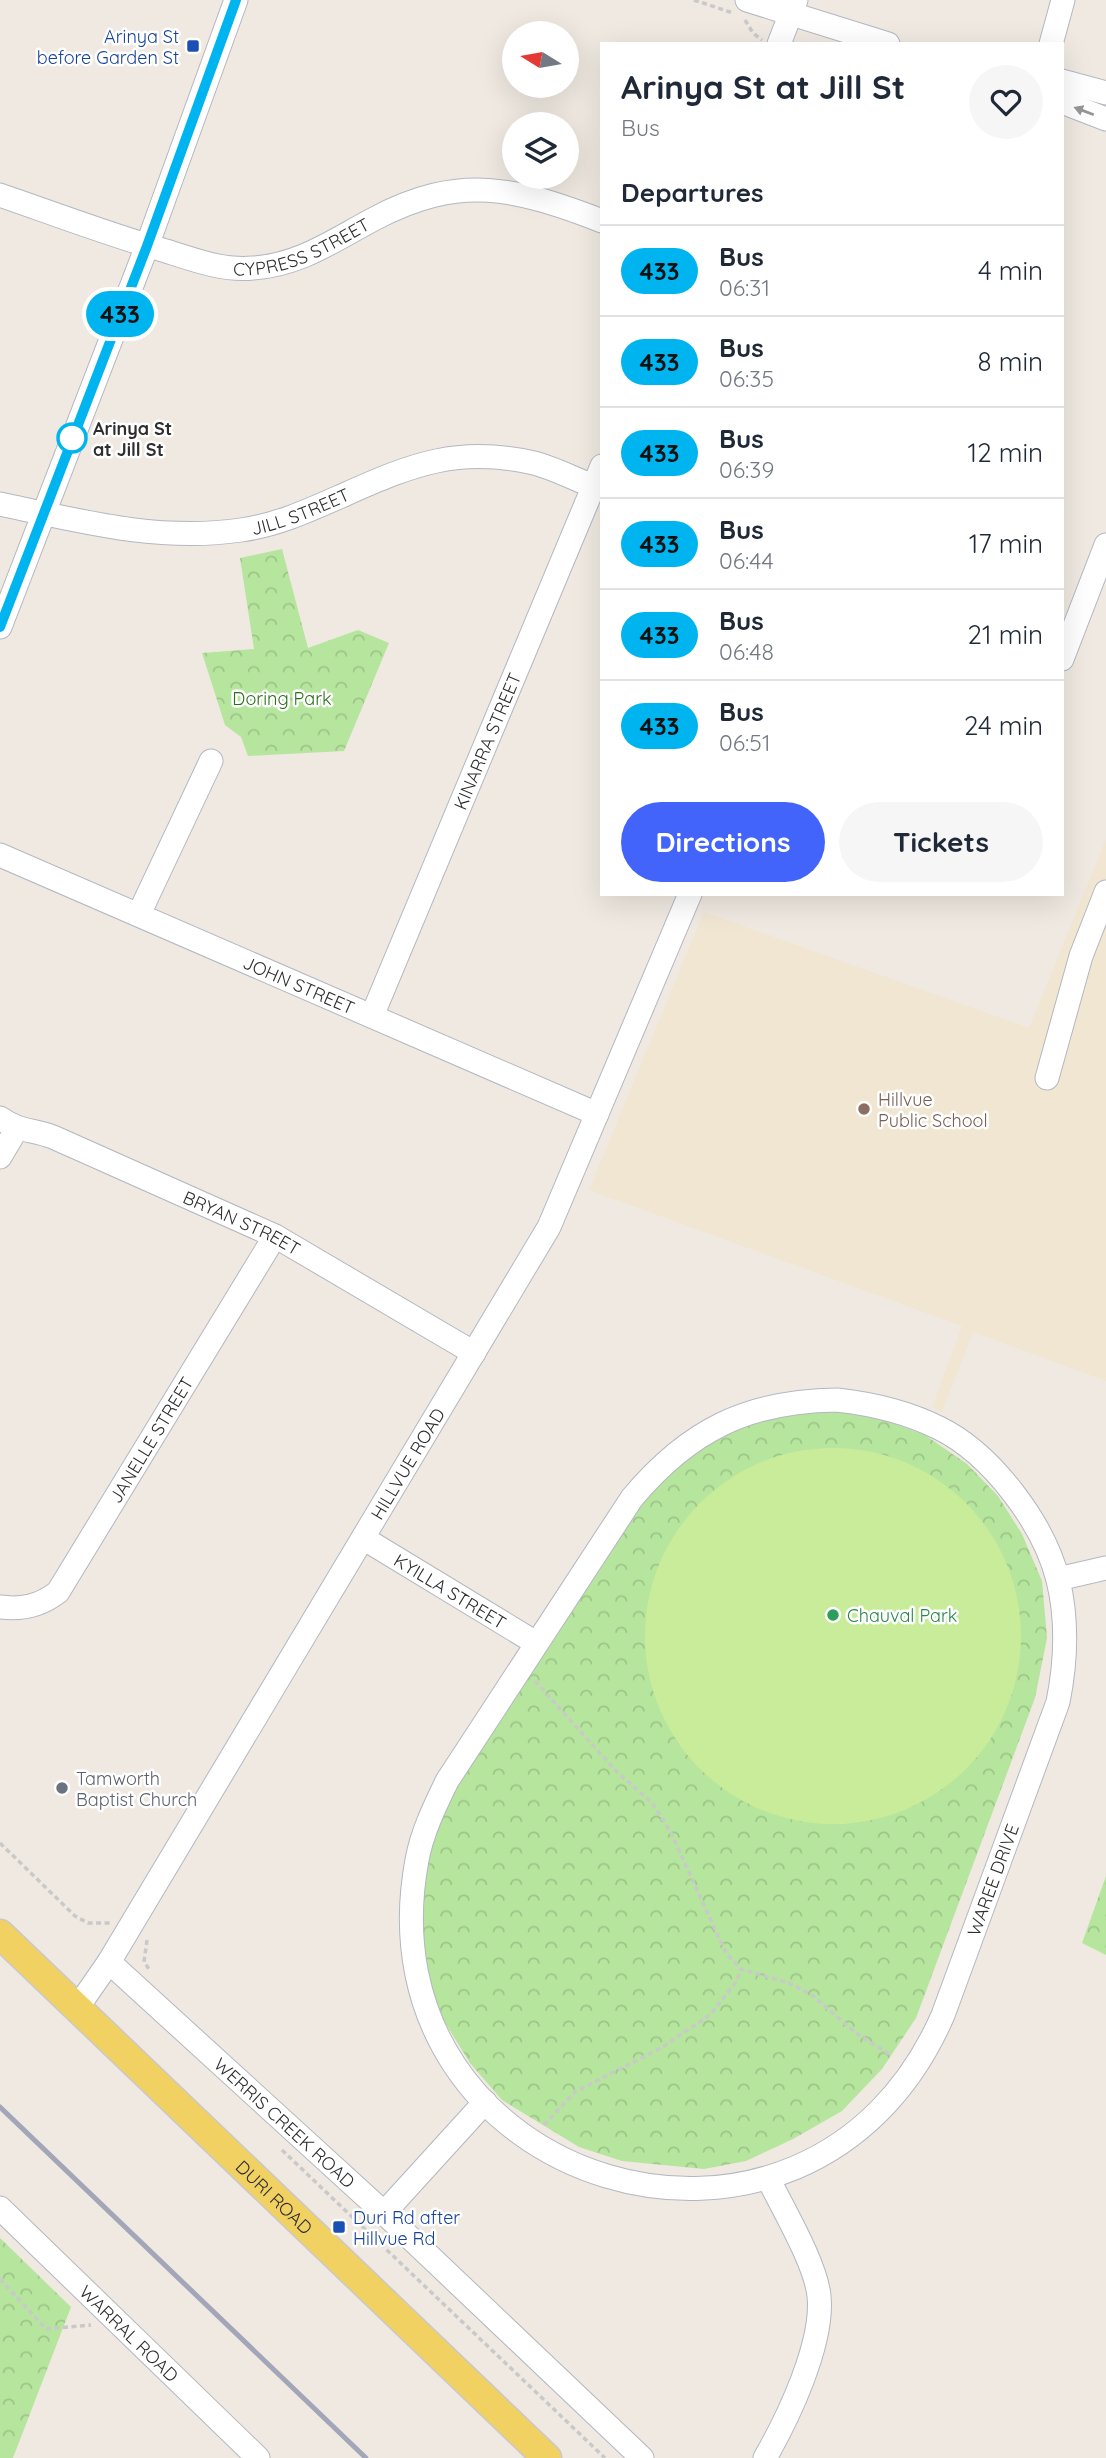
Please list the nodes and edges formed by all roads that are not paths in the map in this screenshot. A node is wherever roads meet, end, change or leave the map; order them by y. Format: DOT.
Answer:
graph roads {
  1 [pos="236,0"];
  2 [pos="747,0"];
  3 [pos="1060,7"];
  4 [pos="793,8"];
  5 [pos="780,42"];
  6 [pos="883,42"];
  7 [pos="1037,42"];
  8 [pos="1051,42"];
  9 [pos="1064,82"];
  10 [pos="1106,93"];
  11 [pos="1064,104"];
  12 [pos="1106,119"];
  13 [pos="0,195"];
  14 [pos="600,220"];
  15 [pos="147,246"];
  16 [pos="598,476"];
  17 [pos="0,504"];
  18 [pos="42,513"];
  19 [pos="1106,545"];
  20 [pos="1101,577"];
  21 [pos="0,627"];
  22 [pos="1064,655"];
  23 [pos="211,761"];
  24 [pos="0,855"];
  25 [pos="1106,892"];
  26 [pos="689,896"];
  27 [pos="139,914"];
  28 [pos="372,1016"];
  29 [pos="1047,1078"];
  30 [pos="597,1114"];
  31 [pos="8,1124"];
  32 [pos="0,1157"];
  33 [pos="275,1236"];
  34 [pos="474,1353"];
  35 [pos="363,1538"];
  36 [pos="1106,1568"];
  37 [pos="1058,1579"];
  38 [pos="0,1607"];
  39 [pos="536,1643"];
  40 [pos="0,1934"];
  41 [pos="109,1962"];
  42 [pos="77,2008"];
  43 [pos="485,2102"];
  44 [pos="768,2178"];
  45 [pos="0,2208"];
  46 [pos="384,2213"];
  47 [pos="258,2458"];
  48 [pos="547,2458"];
  49 [pos="642,2458"];
  50 [pos="765,2458"];
  1 -- 15 [label="street"];
  2 -- 4 [label="street"];
  3 -- 7 [label="street"];
  3 -- 8 [label="street"];
  4 -- 5 [label="street"];
  4 -- 6 [label="street"];
  9 -- 10 [label="street"];
  12 -- 11 [label="street, one-way"];
  13 -- 15 [label="street, CYPRESS STREET"];
  14 -- 15 [label="street, CYPRESS STREET"];
  15 -- 18 [label="street"];
  16 -- 18 [label="street, JILL STREET"];
  16 -- 28 [label="street, KINARRA STREET"];
  17 -- 18 [label="street, JILL STREET"];
  18 -- 21 [label="street"];
  19 -- 20 [label="street"];
  20 -- 22 [label="street"];
  23 -- 27 [label="street"];
  24 -- 27 [label="street, JOHN STREET"];
  25 -- 29 [label="street"];
  26 -- 30 [label="street, HILLVUE ROAD"];
  27 -- 28 [label="street, JOHN STREET"];
  28 -- 30 [label="street, JOHN STREET"];
  30 -- 34 [label="street, HILLVUE ROAD"];
  31 -- 32 [label="street"];
  31 -- 33 [label="street, BRYAN STREET"];
  33 -- 34 [label="street, BRYAN STREET"];
  33 -- 38 [label="street, JANELLE STREET"];
  34 -- 35 [label="street, HILLVUE ROAD"];
  35 -- 39 [label="street, KYILLA STREET"];
  35 -- 41 [label="street, HILLVUE ROAD"];
  36 -- 37 [label="street"];
  37 -- 39 [label="street, WAREE DRIVE"];
  37 -- 44 [label="street, WAREE DRIVE"];
  39 -- 43 [label="street, WAREE DRIVE"];
  40 -- 42 [label="main road, DURI ROAD"];
  41 -- 42 [label="street, HILLVUE ROAD"];
  41 -- 46 [label="street, WERRIS CREEK ROAD"];
  42 -- 48 [label="main road, DURI ROAD"];
  43 -- 44 [label="street, WAREE DRIVE"];
  43 -- 46 [label="street"];
  44 -- 50 [label="street"];
  45 -- 47 [label="street, WARRAL ROAD"];
  46 -- 49 [label="street, WERRIS CREEK ROAD"];
}
